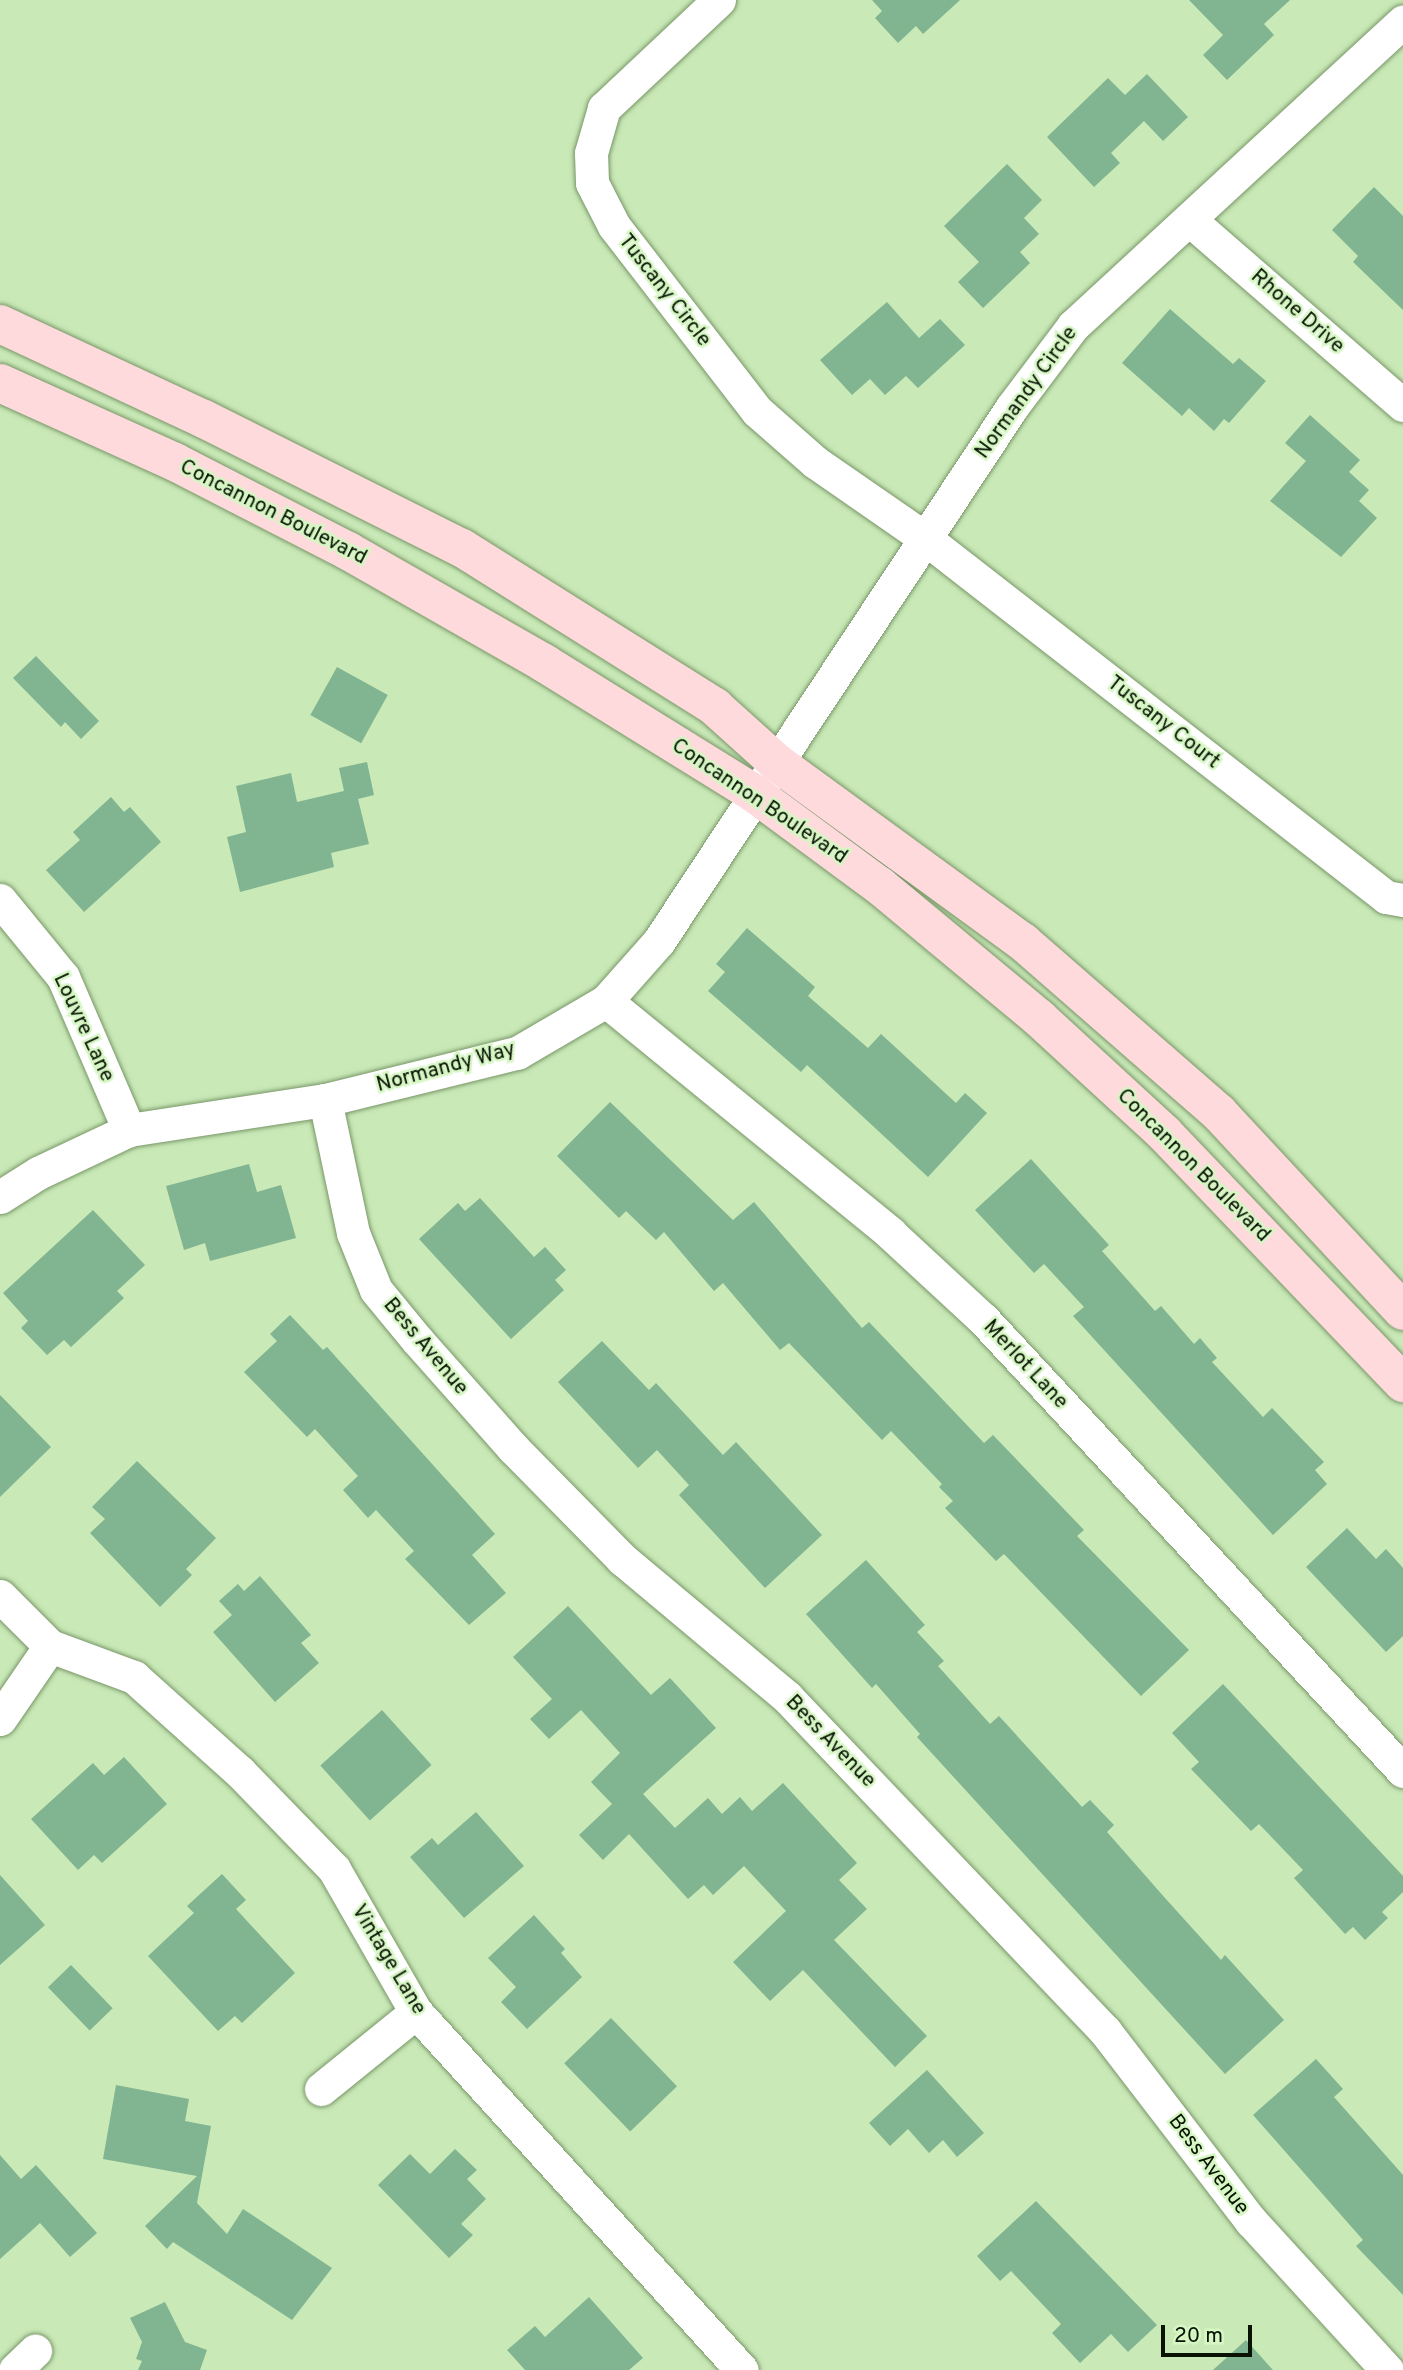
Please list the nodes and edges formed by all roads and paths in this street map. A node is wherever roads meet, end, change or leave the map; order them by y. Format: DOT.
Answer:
graph roads {
  1 [pos="719,0"];
  2 [pos="1403,21"];
  3 [pos="1190,220"];
  4 [pos="0,324"];
  5 [pos="0,383"];
  6 [pos="1403,405"];
  7 [pos="926,539"];
  8 [pos="776,762"];
  9 [pos="755,794"];
  10 [pos="0,900"];
  11 [pos="1403,900"];
  12 [pos="606,1001"];
  13 [pos="325,1100"];
  14 [pos="129,1130"];
  15 [pos="0,1197"];
  16 [pos="1403,1311"];
  17 [pos="1403,1383"];
  18 [pos="0,1596"];
  19 [pos="50,1646"];
  20 [pos="0,1719"];
  21 [pos="1403,1771"];
  22 [pos="416,2012"];
  23 [pos="321,2088"];
  24 [pos="741,2370"];
  25 [pos="1387,2370"];
  1 -- 7 [label="street, Tuscany Circle"];
  2 -- 3 [label="street, Normandy Circle"];
  3 -- 6 [label="street, Rhone Drive"];
  3 -- 7 [label="street, Normandy Circle"];
  4 -- 8 [label="main road, Concannon Boulevard"];
  5 -- 9 [label="main road, Concannon Boulevard"];
  7 -- 8 [label="street, Normandy Circle"];
  7 -- 11 [label="street, Tuscany Court"];
  8 -- 9 [label="street, Normandy Way"];
  8 -- 16 [label="main road, Concannon Boulevard"];
  9 -- 12 [label="street, Normandy Way"];
  9 -- 17 [label="main road, Concannon Boulevard"];
  10 -- 14 [label="street, Louvre Lane"];
  12 -- 13 [label="street, Normandy Way"];
  12 -- 21 [label="street, Merlot Lane"];
  13 -- 14 [label="street, Normandy Way"];
  13 -- 25 [label="street, Bess Avenue"];
  14 -- 15 [label="street, Normandy Way"];
  18 -- 19 [label="street, Vintage Lane"];
  19 -- 20 [label="street"];
  19 -- 22 [label="street, Vintage Lane"];
  22 -- 23 [label="street"];
  22 -- 24 [label="street, Vintage Lane"];
}
